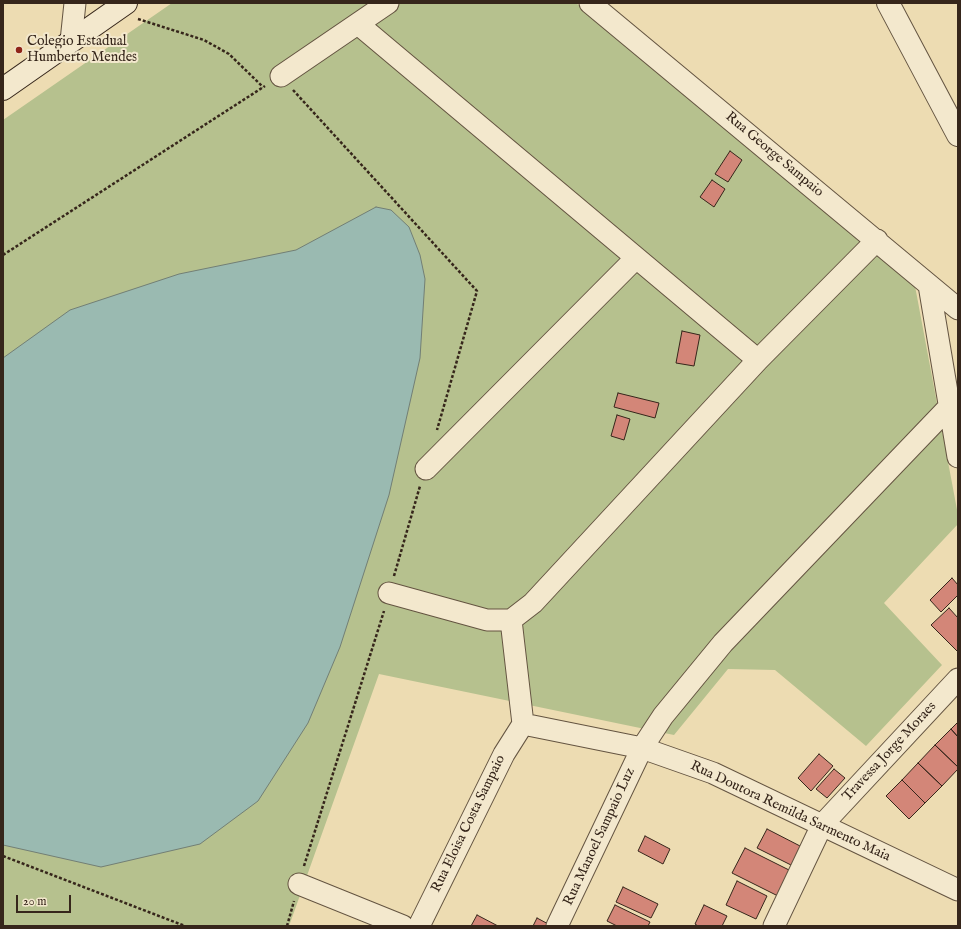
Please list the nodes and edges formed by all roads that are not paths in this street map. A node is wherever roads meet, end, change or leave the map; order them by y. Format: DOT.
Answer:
graph roads {
  1 [pos="75,3"];
  2 [pos="388,3"];
  3 [pos="590,3"];
  4 [pos="888,3"];
  5 [pos="120,8"];
  6 [pos="358,24"];
  7 [pos="71,41"];
  8 [pos="281,76"];
  9 [pos="3,89"];
  10 [pos="958,135"];
  11 [pos="877,240"];
  12 [pos="636,258"];
  13 [pos="929,286"];
  14 [pos="958,309"];
  15 [pos="758,360"];
  16 [pos="949,407"];
  17 [pos="958,457"];
  18 [pos="426,469"];
  19 [pos="389,593"];
  20 [pos="511,620"];
  21 [pos="958,679"];
  22 [pos="523,724"];
  23 [pos="642,748"];
  24 [pos="822,825"];
  25 [pos="299,884"];
  26 [pos="958,890"];
  27 [pos="403,926"];
  28 [pos="419,926"];
  29 [pos="557,926"];
  30 [pos="774,926"];
  1 -- 7 [label="street"];
  2 -- 6 [label="street"];
  3 -- 11 [label="street, Rua George Sampaio"];
  4 -- 10 [label="street"];
  5 -- 7 [label="street"];
  6 -- 8 [label="street"];
  6 -- 12 [label="street"];
  7 -- 9 [label="street"];
  11 -- 13 [label="street, Rua George Sampaio"];
  11 -- 15 [label="street"];
  12 -- 15 [label="street"];
  12 -- 18 [label="street"];
  13 -- 14 [label="street, Rua George Sampaio"];
  13 -- 16 [label="street"];
  15 -- 20 [label="street"];
  16 -- 17 [label="street"];
  16 -- 23 [label="street, Rua Manoel Sampaio Luz"];
  19 -- 20 [label="street"];
  20 -- 22 [label="street"];
  21 -- 24 [label="street, Travessa Jorge Moraes"];
  22 -- 23 [label="street, Rua Doutora Remilda Sarmento Maia"];
  22 -- 28 [label="street, Rua Eloisa Costa Sampaio"];
  23 -- 24 [label="street, Rua Doutora Remilda Sarmento Maia"];
  23 -- 29 [label="street, Rua Manoel Sampaio Luz"];
  24 -- 26 [label="street, Rua Doutora Remilda Sarmento Maia"];
  24 -- 30 [label="street, Travessa Jorge Moraes"];
  25 -- 27 [label="street"];
}
